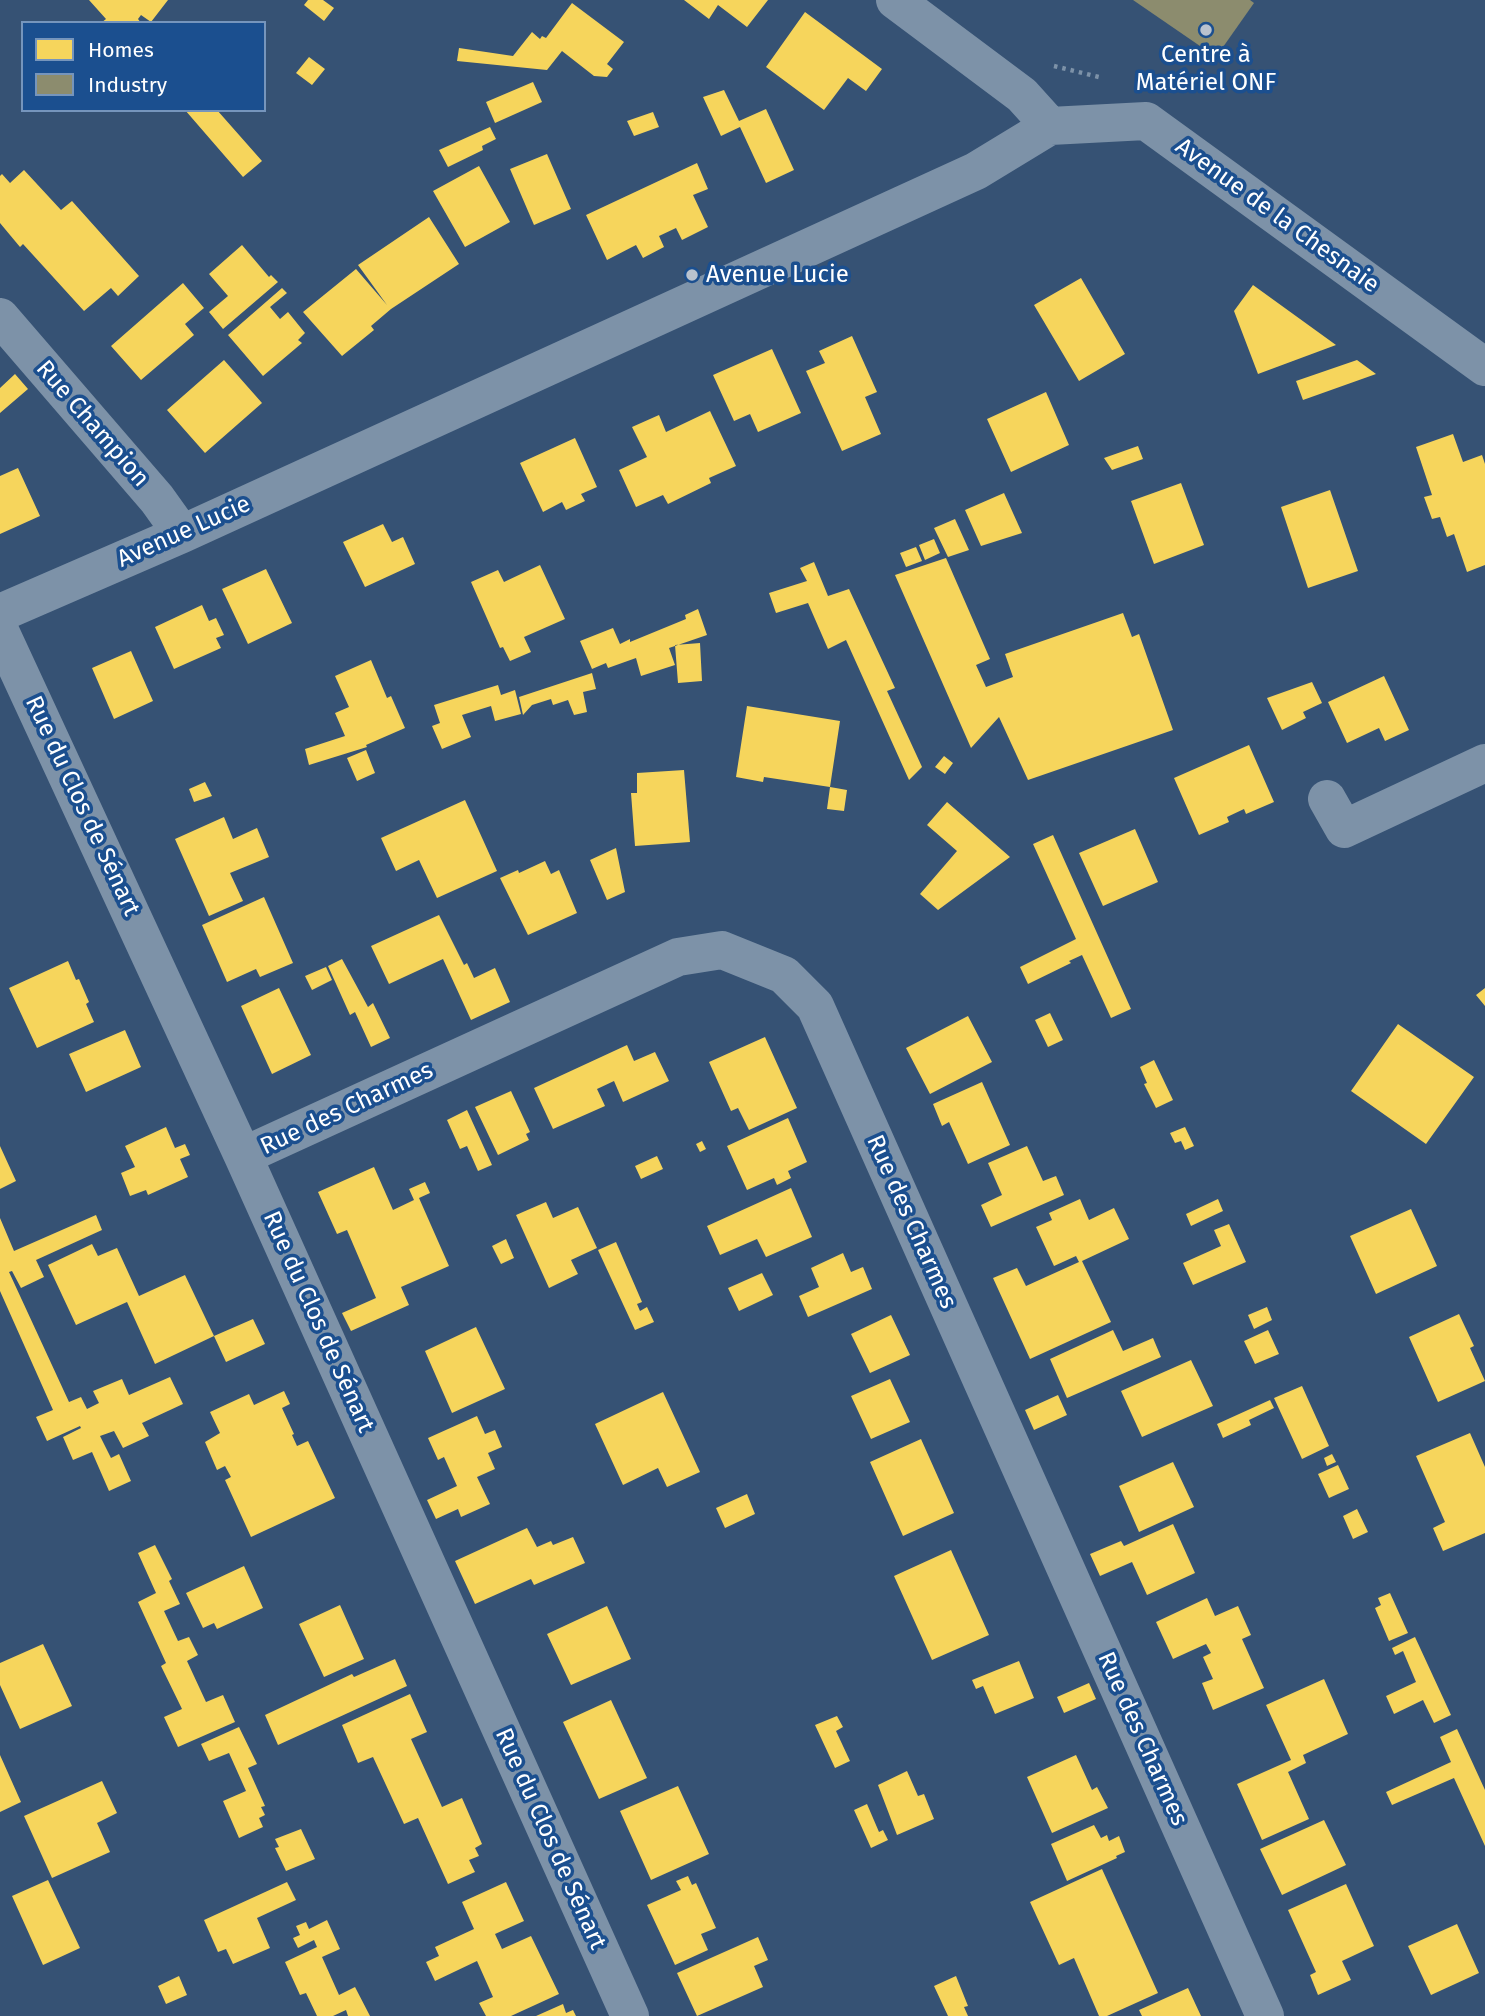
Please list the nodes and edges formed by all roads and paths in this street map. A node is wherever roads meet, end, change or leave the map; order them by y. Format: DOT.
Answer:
graph roads {
  1 [pos="895,0"];
  2 [pos="1050,126"];
  3 [pos="0,317"];
  4 [pos="1485,367"];
  5 [pos="182,534"];
  6 [pos="0,614"];
  7 [pos="0,631"];
  8 [pos="1485,763"];
  9 [pos="1327,799"];
  10 [pos="243,1156"];
  11 [pos="630,2016"];
  12 [pos="1265,2016"];
  1 -- 2 [label="street"];
  2 -- 4 [label="street, Avenue de la Chesnaie"];
  2 -- 5 [label="street, Avenue Lucie"];
  3 -- 5 [label="street, Rue Champion"];
  5 -- 6 [label="street, Avenue Lucie"];
  7 -- 10 [label="street, Rue du Clos de Sénart"];
  8 -- 9 [label="street"];
  10 -- 11 [label="street, Rue du Clos de Sénart"];
  10 -- 12 [label="street, Rue des Charmes"];
}
